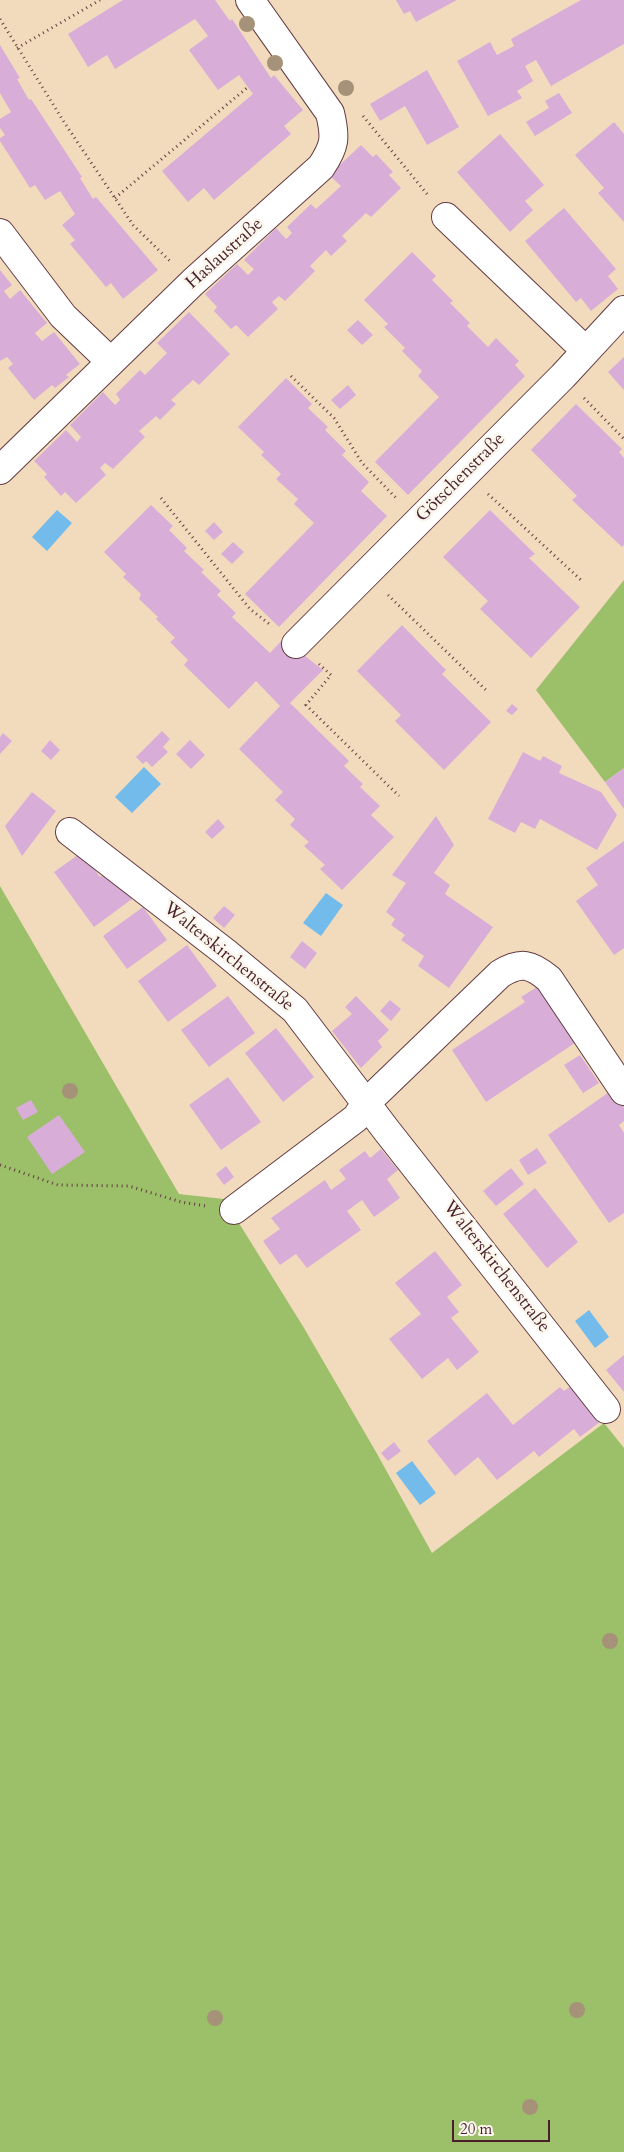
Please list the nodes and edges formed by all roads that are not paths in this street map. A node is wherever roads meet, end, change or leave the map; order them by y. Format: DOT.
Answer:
graph roads {
  1 [pos="250,0"];
  2 [pos="446,217"];
  3 [pos="0,233"];
  4 [pos="624,310"];
  5 [pos="586,352"];
  6 [pos="110,361"];
  7 [pos="0,470"];
  8 [pos="296,644"];
  9 [pos="70,832"];
  10 [pos="624,1090"];
  11 [pos="366,1103"];
  12 [pos="234,1210"];
  13 [pos="606,1409"];
  1 -- 6 [label="street, Haslaustraße"];
  2 -- 5 [label="street"];
  3 -- 6 [label="street"];
  4 -- 5 [label="street, Götschenstraße"];
  5 -- 8 [label="street, Götschenstraße"];
  6 -- 7 [label="street, Haslaustraße"];
  9 -- 11 [label="street, Walterskirchenstraße"];
  10 -- 11 [label="street"];
  11 -- 12 [label="street"];
  11 -- 13 [label="street, Walterskirchenstraße"];
}
